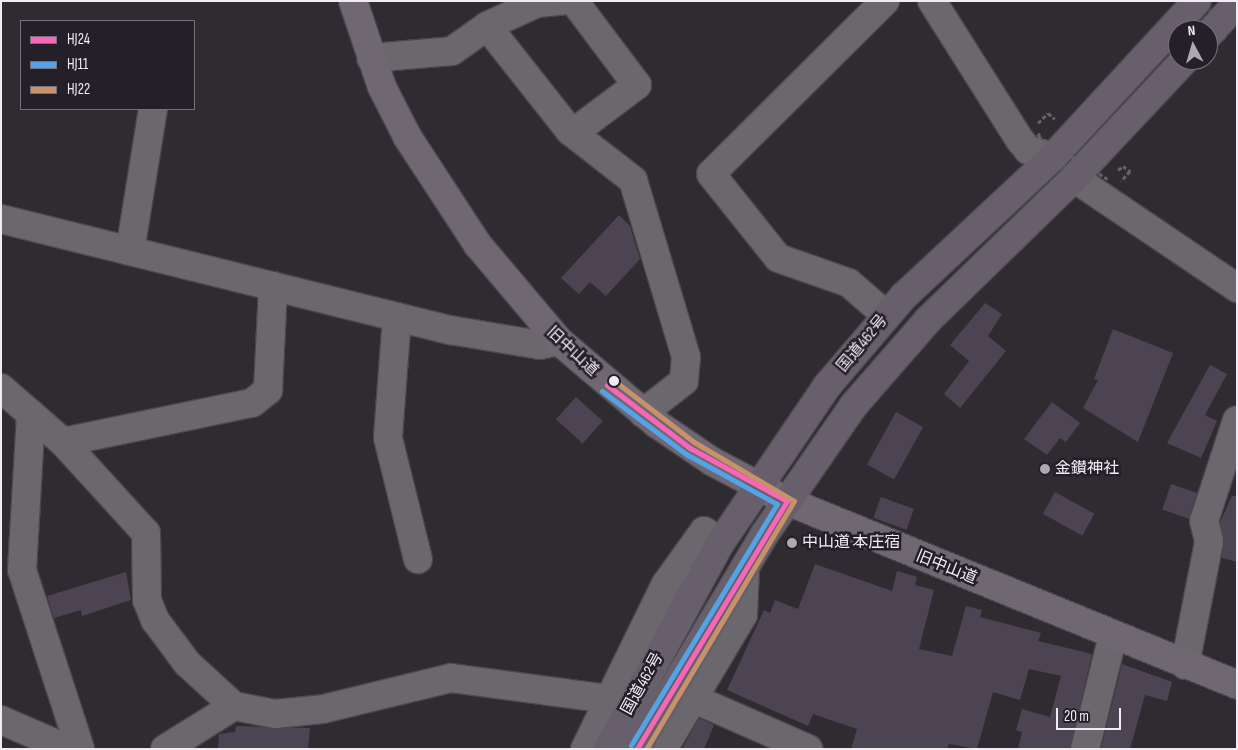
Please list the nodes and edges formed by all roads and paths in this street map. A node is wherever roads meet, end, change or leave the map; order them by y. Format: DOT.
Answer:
graph roads {
  1 [pos="352,1"];
  2 [pos="561,1"];
  3 [pos="574,1"];
  4 [pos="885,1"];
  5 [pos="932,1"];
  6 [pos="1197,1"];
  7 [pos="1237,3"];
  8 [pos="1218,24"];
  9 [pos="487,26"];
  10 [pos="371,58"];
  11 [pos="1176,70"];
  12 [pos="153,110"];
  13 [pos="1045,116"];
  14 [pos="1053,122"];
  15 [pos="573,133"];
  16 [pos="1030,137"];
  17 [pos="1053,157"];
  18 [pos="1123,166"];
  19 [pos="1130,171"];
  20 [pos="1074,178"];
  21 [pos="1108,179"];
  22 [pos="1,219"];
  23 [pos="130,250"];
  24 [pos="273,286"];
  25 [pos="1237,288"];
  26 [pos="887,316"];
  27 [pos="397,317"];
  28 [pos="559,341"];
  29 [pos="1,388"];
  30 [pos="643,413"];
  31 [pos="31,414"];
  32 [pos="1237,420"];
  33 [pos="63,442"];
  34 [pos="757,485"];
  35 [pos="787,501"];
  36 [pos="721,542"];
  37 [pos="418,559"];
  38 [pos="745,568"];
  39 [pos="1112,635"];
  40 [pos="1185,665"];
  41 [pos="1237,685"];
  42 [pos="692,698"];
  43 [pos="609,699"];
  44 [pos="234,706"];
  45 [pos="1,720"];
  46 [pos="68,749"];
  47 [pos="80,749"];
  48 [pos="164,749"];
  49 [pos="585,749"];
  50 [pos="608,749"];
  51 [pos="637,749"];
  52 [pos="663,749"];
  53 [pos="808,749"];
  54 [pos="1085,749"];
  1 -- 10 [label="main road, 旧中山道"];
  2 -- 9 [label="street"];
  3 -- 15 [label="street"];
  4 -- 26 [label="street"];
  5 -- 16 [label="street"];
  6 -- 17 [label="highway, 国道462号"];
  7 -- 8 [label="highway"];
  9 -- 10 [label="street"];
  9 -- 15 [label="street"];
  10 -- 28 [label="main road, 旧中山道"];
  11 -- 20 [label="highway, 国道462号"];
  12 -- 23 [label="street"];
  13 -- 14 [label="path"];
  15 -- 30 [label="street"];
  16 -- 17 [label="street"];
  16 -- 21 [label="path, bridge"];
  17 -- 26 [label="highway, 国道462号"];
  18 -- 19 [label="path"];
  20 -- 25 [label="street"];
  20 -- 35 [label="highway, 国道462号"];
  22 -- 23 [label="street"];
  23 -- 24 [label="street"];
  24 -- 27 [label="street"];
  24 -- 33 [label="street"];
  26 -- 34 [label="highway, 国道462号"];
  27 -- 28 [label="street"];
  27 -- 37 [label="street"];
  28 -- 30 [label="main road, 旧中山道"];
  29 -- 31 [label="street"];
  30 -- 34 [label="main road, 旧中山道"];
  31 -- 33 [label="street"];
  31 -- 47 [label="street"];
  32 -- 40 [label="street"];
  33 -- 44 [label="street"];
  34 -- 35 [label="main road, 旧中山道"];
  34 -- 36 [label="highway, 国道462号"];
  35 -- 38 [label="highway, 国道462号"];
  35 -- 39 [label="main road, 旧中山道"];
  36 -- 43 [label="street"];
  36 -- 50 [label="highway, 国道462号"];
  38 -- 42 [label="street"];
  38 -- 51 [label="highway, 国道462号"];
  39 -- 40 [label="main road, 旧中山道"];
  39 -- 54 [label="street"];
  40 -- 41 [label="main road, 旧中山道"];
  42 -- 52 [label="street"];
  42 -- 53 [label="street"];
  43 -- 44 [label="street"];
  43 -- 49 [label="street"];
  44 -- 48 [label="street"];
  45 -- 46 [label="street"];
}
